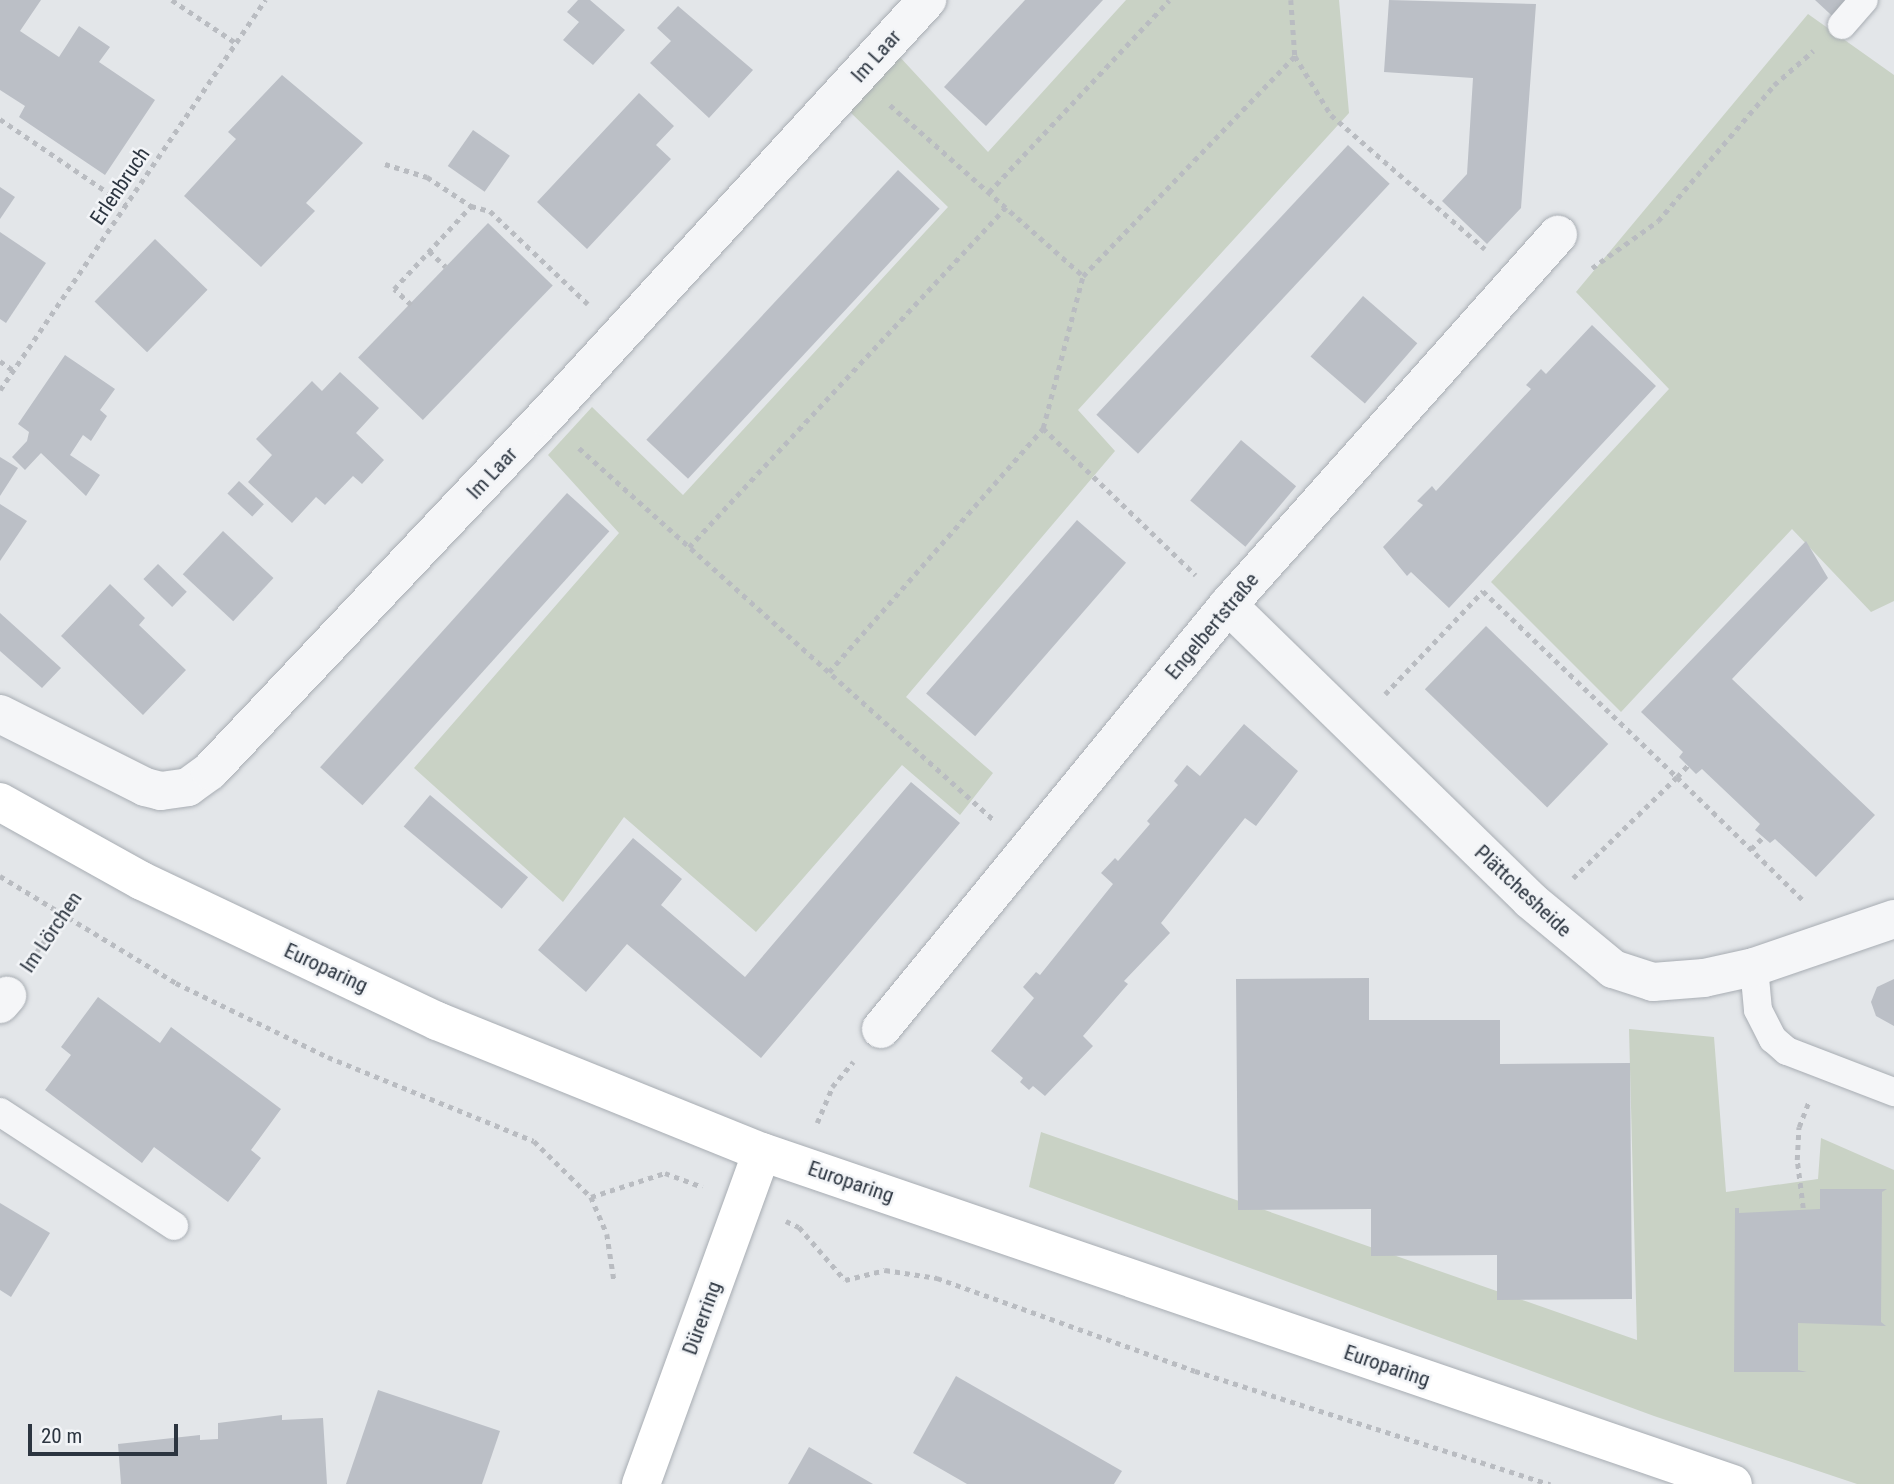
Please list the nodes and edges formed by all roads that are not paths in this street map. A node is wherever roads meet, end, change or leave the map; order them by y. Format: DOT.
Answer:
graph roads {
  1 [pos="927,0"];
  2 [pos="1864,0"];
  3 [pos="1842,24"];
  4 [pos="1558,235"];
  5 [pos="1228,605"];
  6 [pos="0,714"];
  7 [pos="0,802"];
  8 [pos="1894,919"];
  9 [pos="1754,967"];
  10 [pos="881,1029"];
  11 [pos="1894,1092"];
  12 [pos="0,1112"];
  13 [pos="762,1152"];
  14 [pos="174,1226"];
  15 [pos="641,1484"];
  16 [pos="1733,1484"];
  1 -- 6 [label="street, Im Laar"];
  2 -- 3 [label="lane"];
  4 -- 5 [label="street, Engelbertstraße"];
  5 -- 9 [label="street, Plättchesheide"];
  5 -- 10 [label="street, Engelbertstraße"];
  7 -- 13 [label="main road, Europaring"];
  8 -- 9 [label="street, Plättchesheide"];
  9 -- 11 [label="lane"];
  12 -- 14 [label="lane"];
  13 -- 15 [label="main road, Dürerring"];
  13 -- 16 [label="main road, Europaring"];
}
